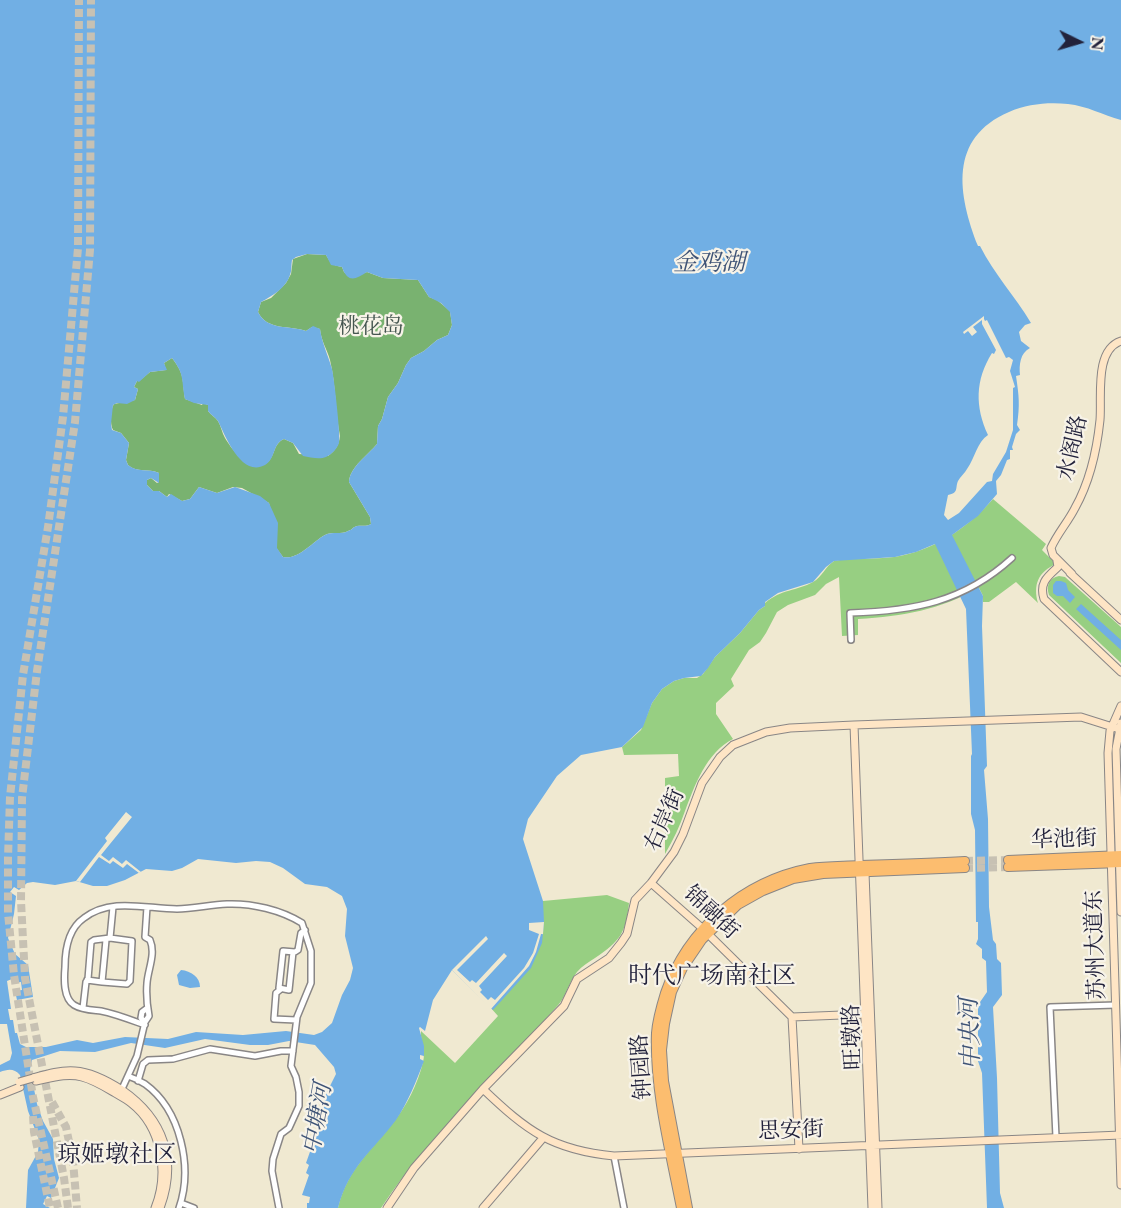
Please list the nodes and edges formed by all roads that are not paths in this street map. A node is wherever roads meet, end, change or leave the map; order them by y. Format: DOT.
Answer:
graph roads {
  1 [pos="1121,341"];
  2 [pos="1012,558"];
  3 [pos="1057,561"];
  4 [pos="1051,574"];
  5 [pos="1072,574"];
  6 [pos="1121,620"];
  7 [pos="851,640"];
  8 [pos="1121,672"];
  9 [pos="1121,706"];
  10 [pos="854,725"];
  11 [pos="1117,726"];
  12 [pos="1117,859"];
  13 [pos="1008,863"];
  14 [pos="965,865"];
  15 [pos="861,870"];
  16 [pos="651,883"];
  17 [pos="113,907"];
  18 [pos="147,907"];
  19 [pos="1121,912"];
  20 [pos="305,930"];
  21 [pos="705,931"];
  22 [pos="108,939"];
  23 [pos="292,952"];
  24 [pos="87,980"];
  25 [pos="102,982"];
  26 [pos="280,989"];
  27 [pos="1118,1005"];
  28 [pos="83,1008"];
  29 [pos="867,1014"];
  30 [pos="792,1017"];
  31 [pos="296,1020"];
  32 [pos="145,1023"];
  33 [pos="293,1051"];
  34 [pos="128,1076"];
  35 [pos="138,1081"];
  36 [pos="483,1089"];
  37 [pos="0,1093"];
  38 [pos="120,1093"];
  39 [pos="1120,1135"];
  40 [pos="1056,1137"];
  41 [pos="543,1138"];
  42 [pos="873,1145"];
  43 [pos="799,1149"];
  44 [pos="674,1153"];
  45 [pos="614,1156"];
  46 [pos="1121,1185"];
  47 [pos="180,1205"];
  48 [pos="154,1208"];
  49 [pos="160,1208"];
  50 [pos="194,1208"];
  51 [pos="279,1208"];
  52 [pos="387,1208"];
  53 [pos="483,1208"];
  54 [pos="624,1208"];
  55 [pos="681,1208"];
  56 [pos="688,1208"];
  57 [pos="872,1208"];
  58 [pos="878,1208"];
  1 -- 3 [label="street, 水阁路"];
  2 -- 7 [label="street"];
  3 -- 4 [label="street, 水阁路"];
  3 -- 5 [label="street"];
  4 -- 5 [label="street"];
  4 -- 8 [label="street, 水阁路"];
  5 -- 6 [label="street"];
  9 -- 11 [label="street, 苏州大道东"];
  10 -- 11 [label="street, 右岸街"];
  10 -- 15 [label="street, 旺墩路"];
  10 -- 16 [label="street, 右岸街"];
  11 -- 12 [label="street, 苏州大道东"];
  12 -- 13 [label="main road, 华池街"];
  12 -- 19 [label="street, 苏州大道东"];
  12 -- 27 [label="street, 苏州大道东"];
  14 -- 15 [label="main road"];
  15 -- 21 [label="main road, 钟园路"];
  15 -- 29 [label="street, 旺墩路"];
  16 -- 21 [label="street, 锦融街"];
  16 -- 36 [label="street, 右岸街"];
  17 -- 18 [label="street"];
  17 -- 22 [label="street"];
  17 -- 28 [label="street"];
  18 -- 20 [label="street"];
  18 -- 32 [label="street"];
  20 -- 23 [label="street"];
  20 -- 31 [label="street"];
  21 -- 30 [label="street, 锦融街"];
  21 -- 44 [label="main road, 钟园路"];
  22 -- 24 [label="street"];
  22 -- 25 [label="street"];
  22 -- 25 [label="street"];
  23 -- 26 [label="street"];
  23 -- 26 [label="street"];
  24 -- 25 [label="street"];
  24 -- 28 [label="street"];
  26 -- 31 [label="street"];
  27 -- 39 [label="street, 苏州大道东"];
  27 -- 40 [label="street"];
  28 -- 32 [label="street"];
  29 -- 30 [label="street"];
  29 -- 42 [label="street, 旺墩路"];
  30 -- 43 [label="street"];
  31 -- 33 [label="street"];
  32 -- 34 [label="street"];
  33 -- 35 [label="street"];
  33 -- 51 [label="street"];
  34 -- 35 [label="street"];
  34 -- 38 [label="street"];
  35 -- 47 [label="street"];
  36 -- 41 [label="street, 思安街"];
  36 -- 52 [label="street, 右岸街"];
  37 -- 38 [label="street, bridge"];
  38 -- 48 [label="street"];
  38 -- 49 [label="street"];
  39 -- 40 [label="street, 思安街"];
  39 -- 46 [label="street, 苏州大道东"];
  40 -- 42 [label="street, 思安街"];
  41 -- 45 [label="street, 思安街"];
  41 -- 53 [label="street"];
  42 -- 43 [label="street, 思安街"];
  42 -- 57 [label="street, 旺墩路"];
  42 -- 58 [label="street, 旺墩路"];
  43 -- 44 [label="street, 思安街"];
  44 -- 45 [label="street, 思安街"];
  44 -- 55 [label="main road, 钟园路"];
  44 -- 56 [label="main road, 钟园路"];
  45 -- 54 [label="street"];
  47 -- 50 [label="street"];
}
